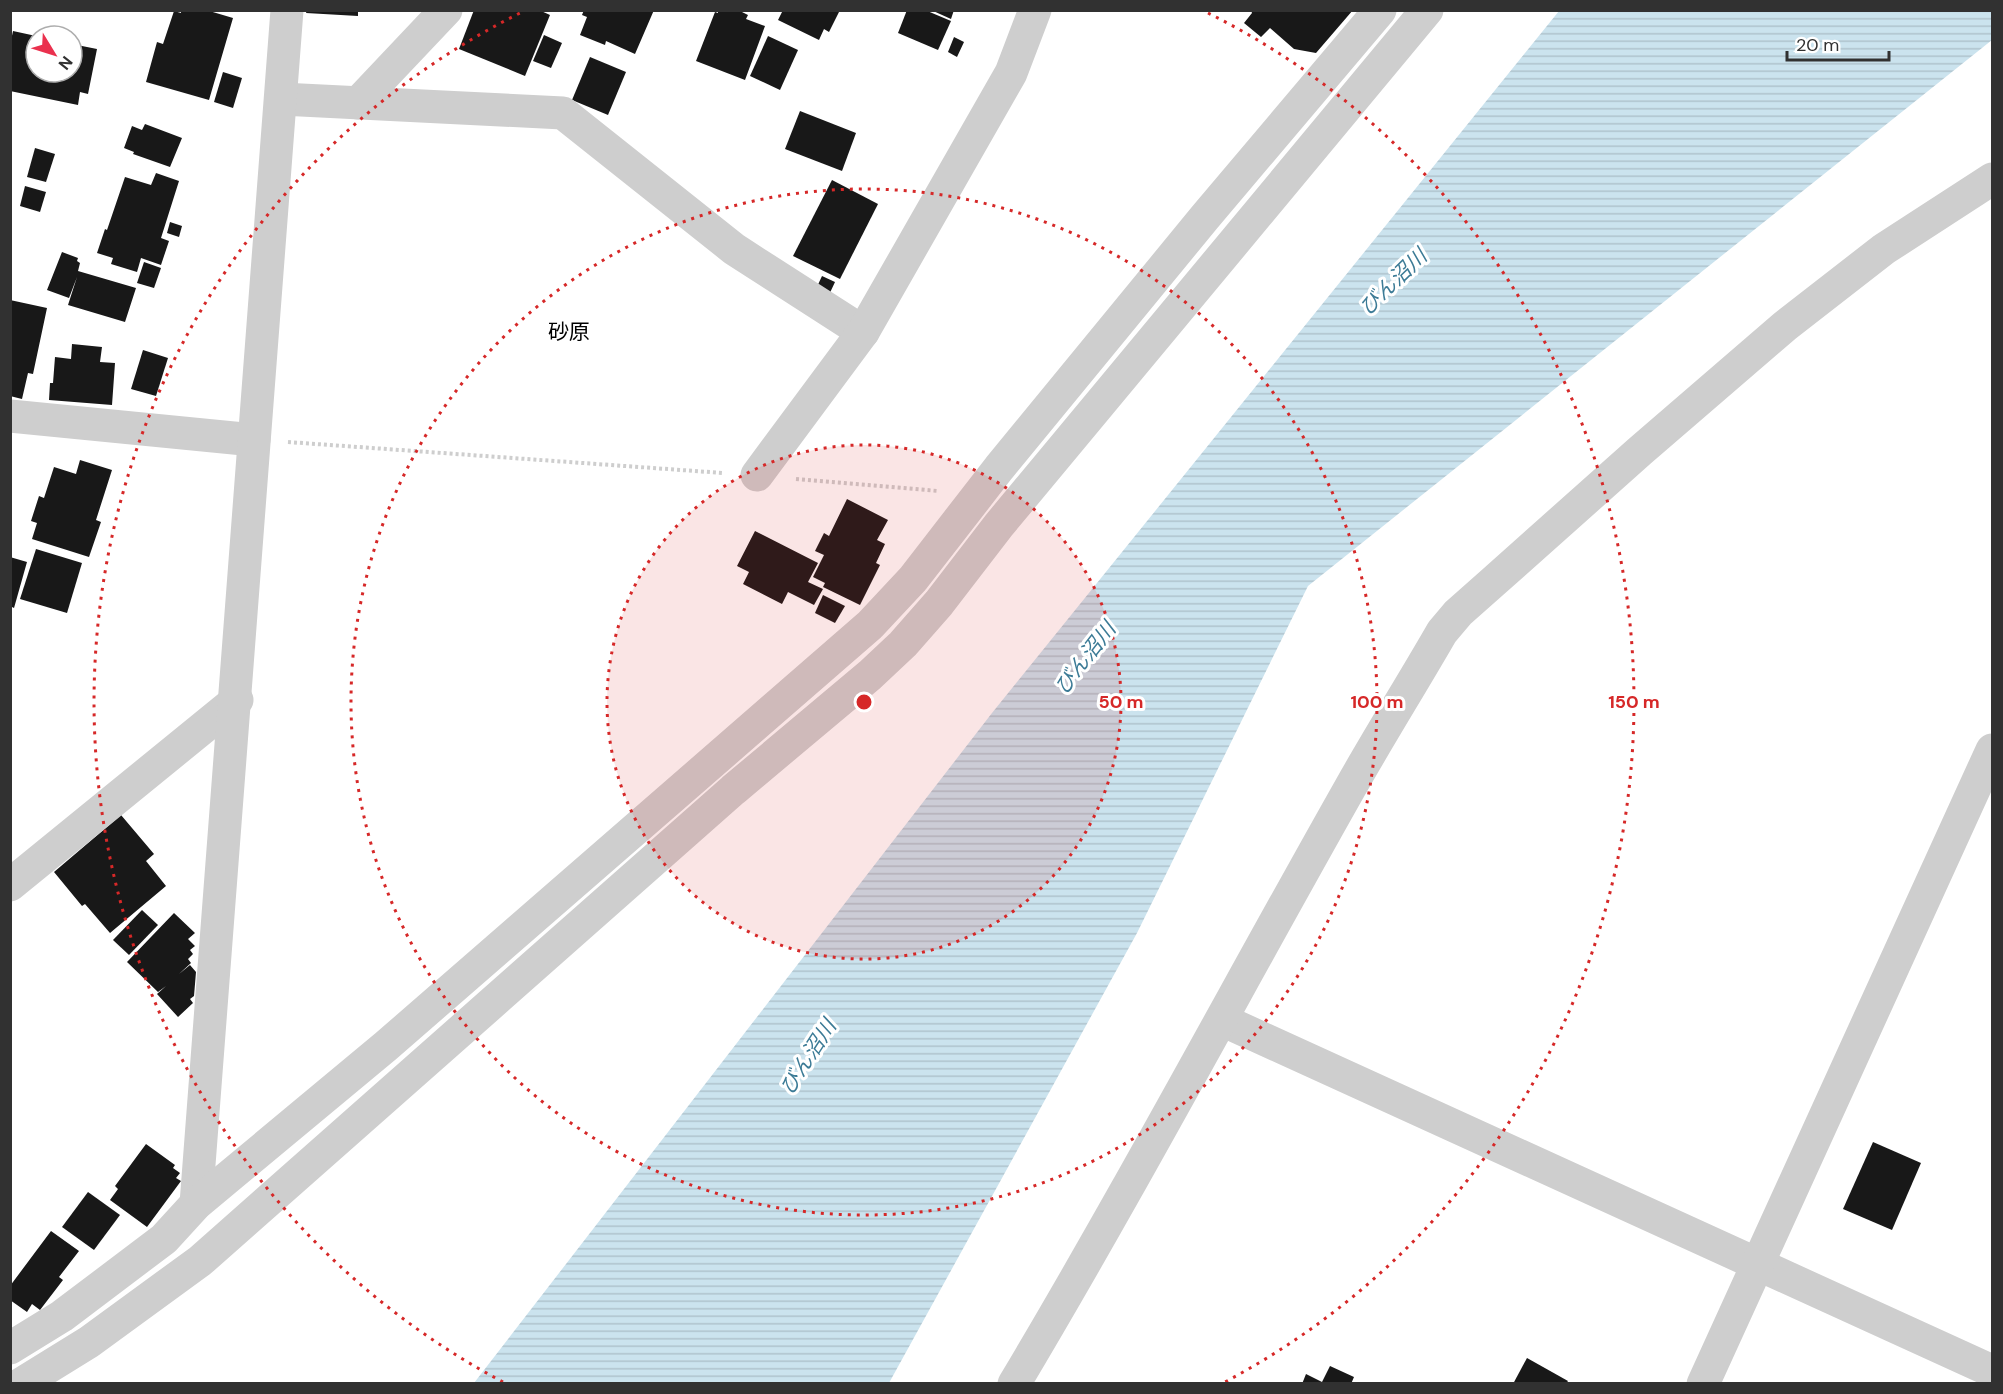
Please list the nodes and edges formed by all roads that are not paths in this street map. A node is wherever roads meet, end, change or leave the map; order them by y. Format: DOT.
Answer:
graph roads {
  1 [pos="288,10"];
  2 [pos="446,10"];
  3 [pos="1035,10"];
  4 [pos="1380,10"];
  5 [pos="1427,10"];
  6 [pos="281,99"];
  7 [pos="358,103"];
  8 [pos="1992,179"];
  9 [pos="863,332"];
  10 [pos="10,416"];
  11 [pos="254,440"];
  12 [pos="757,475"];
  13 [pos="237,700"];
  14 [pos="1992,750"];
  15 [pos="10,885"];
  16 [pos="1222,1020"];
  17 [pos="196,1204"];
  18 [pos="1758,1264"];
  19 [pos="10,1348"];
  20 [pos="1992,1371"];
  21 [pos="21,1383"];
  22 [pos="1014,1383"];
  23 [pos="1703,1383"];
  1 -- 6 [label="street"];
  2 -- 7 [label="street"];
  3 -- 9 [label="street"];
  4 -- 17 [label="street"];
  5 -- 21 [label="street"];
  6 -- 7 [label="street"];
  6 -- 11 [label="street"];
  7 -- 9 [label="street"];
  8 -- 16 [label="street"];
  9 -- 12 [label="street"];
  10 -- 11 [label="street"];
  11 -- 13 [label="street"];
  13 -- 15 [label="street"];
  13 -- 17 [label="street"];
  14 -- 18 [label="street"];
  16 -- 18 [label="street"];
  16 -- 22 [label="street"];
  17 -- 19 [label="street"];
  18 -- 20 [label="street"];
  18 -- 23 [label="street"];
}
